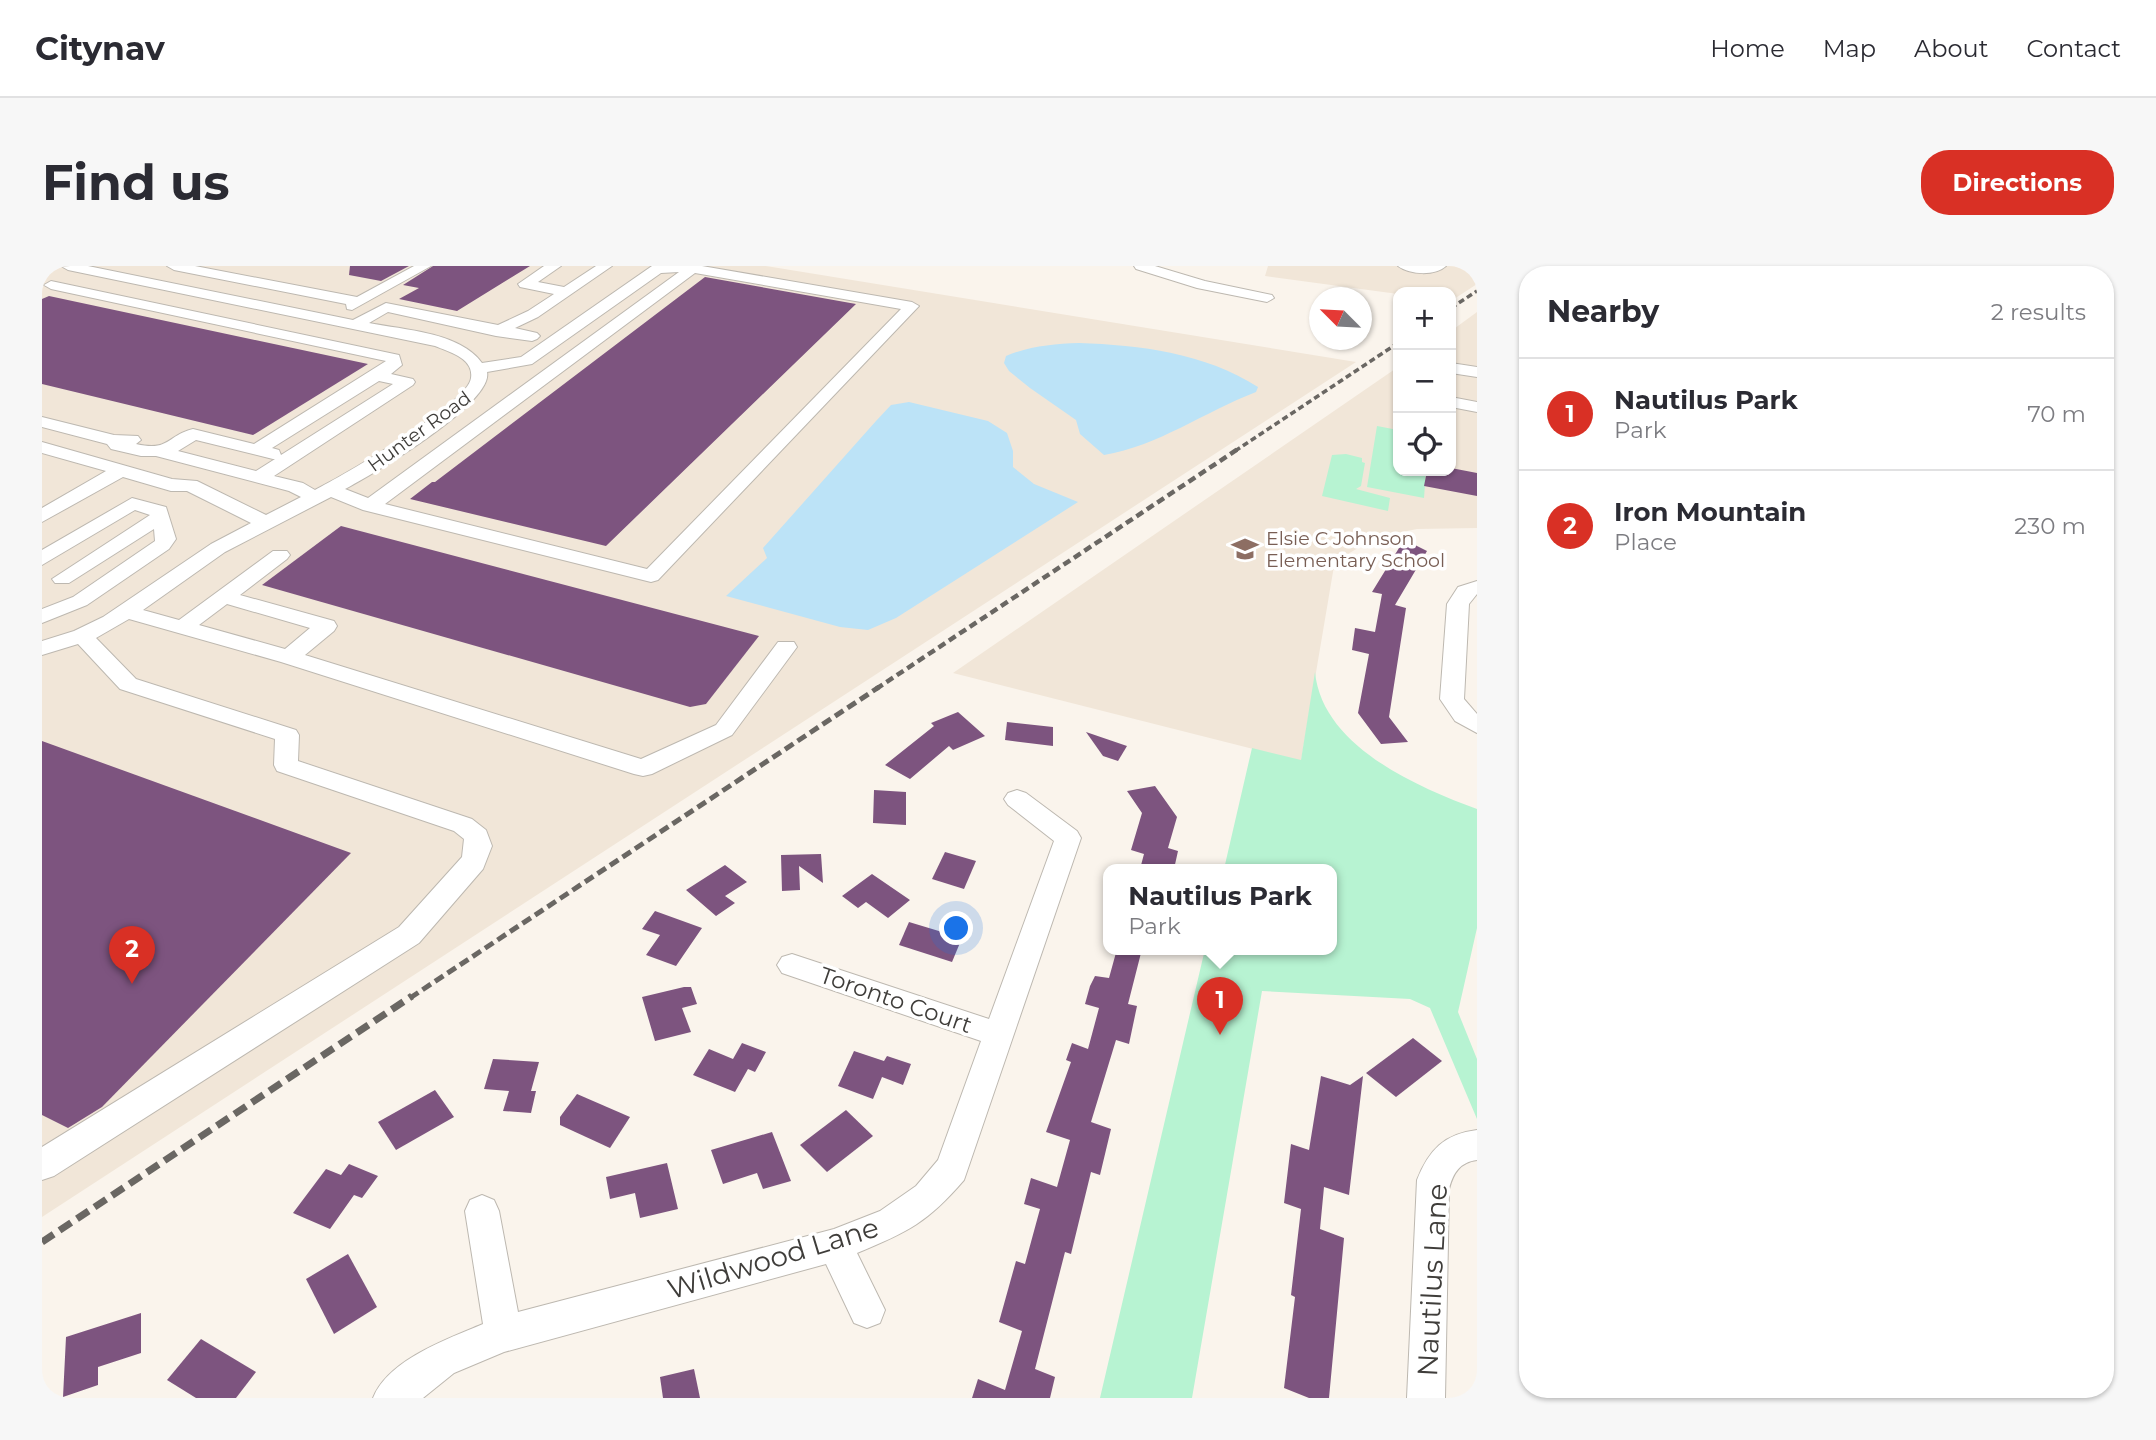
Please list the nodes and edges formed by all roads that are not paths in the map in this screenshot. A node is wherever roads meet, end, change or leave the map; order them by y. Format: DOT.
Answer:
graph roads {
  1 [pos="159,266"];
  2 [pos="174,266"];
  3 [pos="248,266"];
  4 [pos="424,266"];
  5 [pos="1140,266"];
  6 [pos="1405,266"];
  7 [pos="1439,266"];
  8 [pos="74,267"];
  9 [pos="550,269"];
  10 [pos="692,269"];
  11 [pos="596,270"];
  12 [pos="125,272"];
  13 [pos="44,282"];
  14 [pos="165,286"];
  15 [pos="379,291"];
  16 [pos="566,292"];
  17 [pos="1266,298"];
  18 [pos="130,302"];
  19 [pos="359,302"];
  20 [pos="328,319"];
  21 [pos="356,324"];
  22 [pos="500,330"];
  23 [pos="532,336"];
  24 [pos="454,347"];
  25 [pos="526,361"];
  26 [pos="558,367"];
  27 [pos="478,368"];
  28 [pos="1456,369"];
  29 [pos="1477,372"];
  30 [pos="377,376"];
  31 [pos="1456,403"];
  32 [pos="1477,407"];
  33 [pos="42,422"];
  34 [pos="42,447"];
  35 [pos="257,450"];
  36 [pos="160,452"];
  37 [pos="289,458"];
  38 [pos="123,469"];
  39 [pos="259,477"];
  40 [pos="171,485"];
  41 [pos="323,494"];
  42 [pos="370,506"];
  43 [pos="42,516"];
  44 [pos="160,517"];
  45 [pos="265,522"];
  46 [pos="247,532"];
  47 [pos="280,555"];
  48 [pos="42,559"];
  49 [pos="42,572"];
  50 [pos="62,579"];
  51 [pos="1477,587"];
  52 [pos="97,589"];
  53 [pos="224,597"];
  54 [pos="46,612"];
  55 [pos="127,612"];
  56 [pos="184,626"];
  57 [pos="82,636"];
  58 [pos="786,647"];
  59 [pos="42,648"];
  60 [pos="289,657"];
  61 [pos="1477,725"];
  62 [pos="1017,799"];
  63 [pos="792,965"];
  64 [pos="999,1035"];
  65 [pos="1477,1145"];
  66 [pos="42,1165"];
  67 [pos="482,1211"];
  68 [pos="835,1245"];
  69 [pos="867,1310"];
  70 [pos="503,1334"];
  71 [pos="391,1398"];
  72 [pos="1426,1398"];
  1 -- 12 [label="street"];
  2 -- 19 [label="street"];
  3 -- 15 [label="street"];
  4 -- 15 [label="street"];
  5 -- 17 [label="street"];
  6 -- 7 [label="street"];
  8 -- 12 [label="street, Hunter Road"];
  8 -- 13 [label="street"];
  9 -- 11 [label="street"];
  9 -- 16 [label="street"];
  10 -- 25 [label="street"];
  10 -- 26 [label="street"];
  10 -- 42 [label="street"];
  11 -- 16 [label="street"];
  12 -- 14 [label="street, Hunter Road"];
  13 -- 18 [label="street"];
  14 -- 18 [label="street"];
  14 -- 20 [label="street, Hunter Road"];
  15 -- 19 [label="street"];
  16 -- 22 [label="street"];
  18 -- 30 [label="street"];
  19 -- 20 [label="street"];
  20 -- 21 [label="street, Hunter Road"];
  21 -- 22 [label="street"];
  21 -- 24 [label="street, Hunter Road"];
  22 -- 23 [label="street"];
  22 -- 24 [label="street"];
  24 -- 27 [label="street, Hunter Road"];
  25 -- 26 [label="street"];
  25 -- 27 [label="street"];
  26 -- 42 [label="street"];
  27 -- 41 [label="street, Hunter Road"];
  28 -- 29 [label="street"];
  30 -- 35 [label="street"];
  30 -- 37 [label="street"];
  31 -- 32 [label="street"];
  33 -- 36 [label="street"];
  34 -- 38 [label="street"];
  35 -- 36 [label="street"];
  35 -- 37 [label="street"];
  36 -- 39 [label="street"];
  37 -- 39 [label="street"];
  38 -- 40 [label="street"];
  38 -- 43 [label="street"];
  39 -- 41 [label="street"];
  40 -- 45 [label="street"];
  40 -- 46 [label="street"];
  41 -- 42 [label="street"];
  41 -- 45 [label="street, Hunter Road"];
  44 -- 48 [label="street"];
  44 -- 50 [label="street"];
  44 -- 52 [label="street"];
  45 -- 46 [label="street, Hunter Road"];
  46 -- 55 [label="street, Hunter Road"];
  47 -- 53 [label="street"];
  49 -- 50 [label="street"];
  50 -- 52 [label="street"];
  51 -- 61 [label="street"];
  52 -- 54 [label="street"];
  53 -- 56 [label="street"];
  53 -- 60 [label="street"];
  55 -- 56 [label="street"];
  55 -- 57 [label="street, Hunter Road"];
  56 -- 60 [label="street"];
  57 -- 59 [label="street, Hunter Road"];
  57 -- 66 [label="street"];
  58 -- 60 [label="street"];
  62 -- 64 [label="street, Wildwood Lane"];
  63 -- 64 [label="street, Toronto Court"];
  64 -- 68 [label="street, Wildwood Lane"];
  65 -- 72 [label="street, Nautilus Lane"];
  67 -- 70 [label="street"];
  68 -- 69 [label="street"];
  68 -- 70 [label="street, Wildwood Lane"];
  70 -- 71 [label="street, Wildwood Lane"];
}
